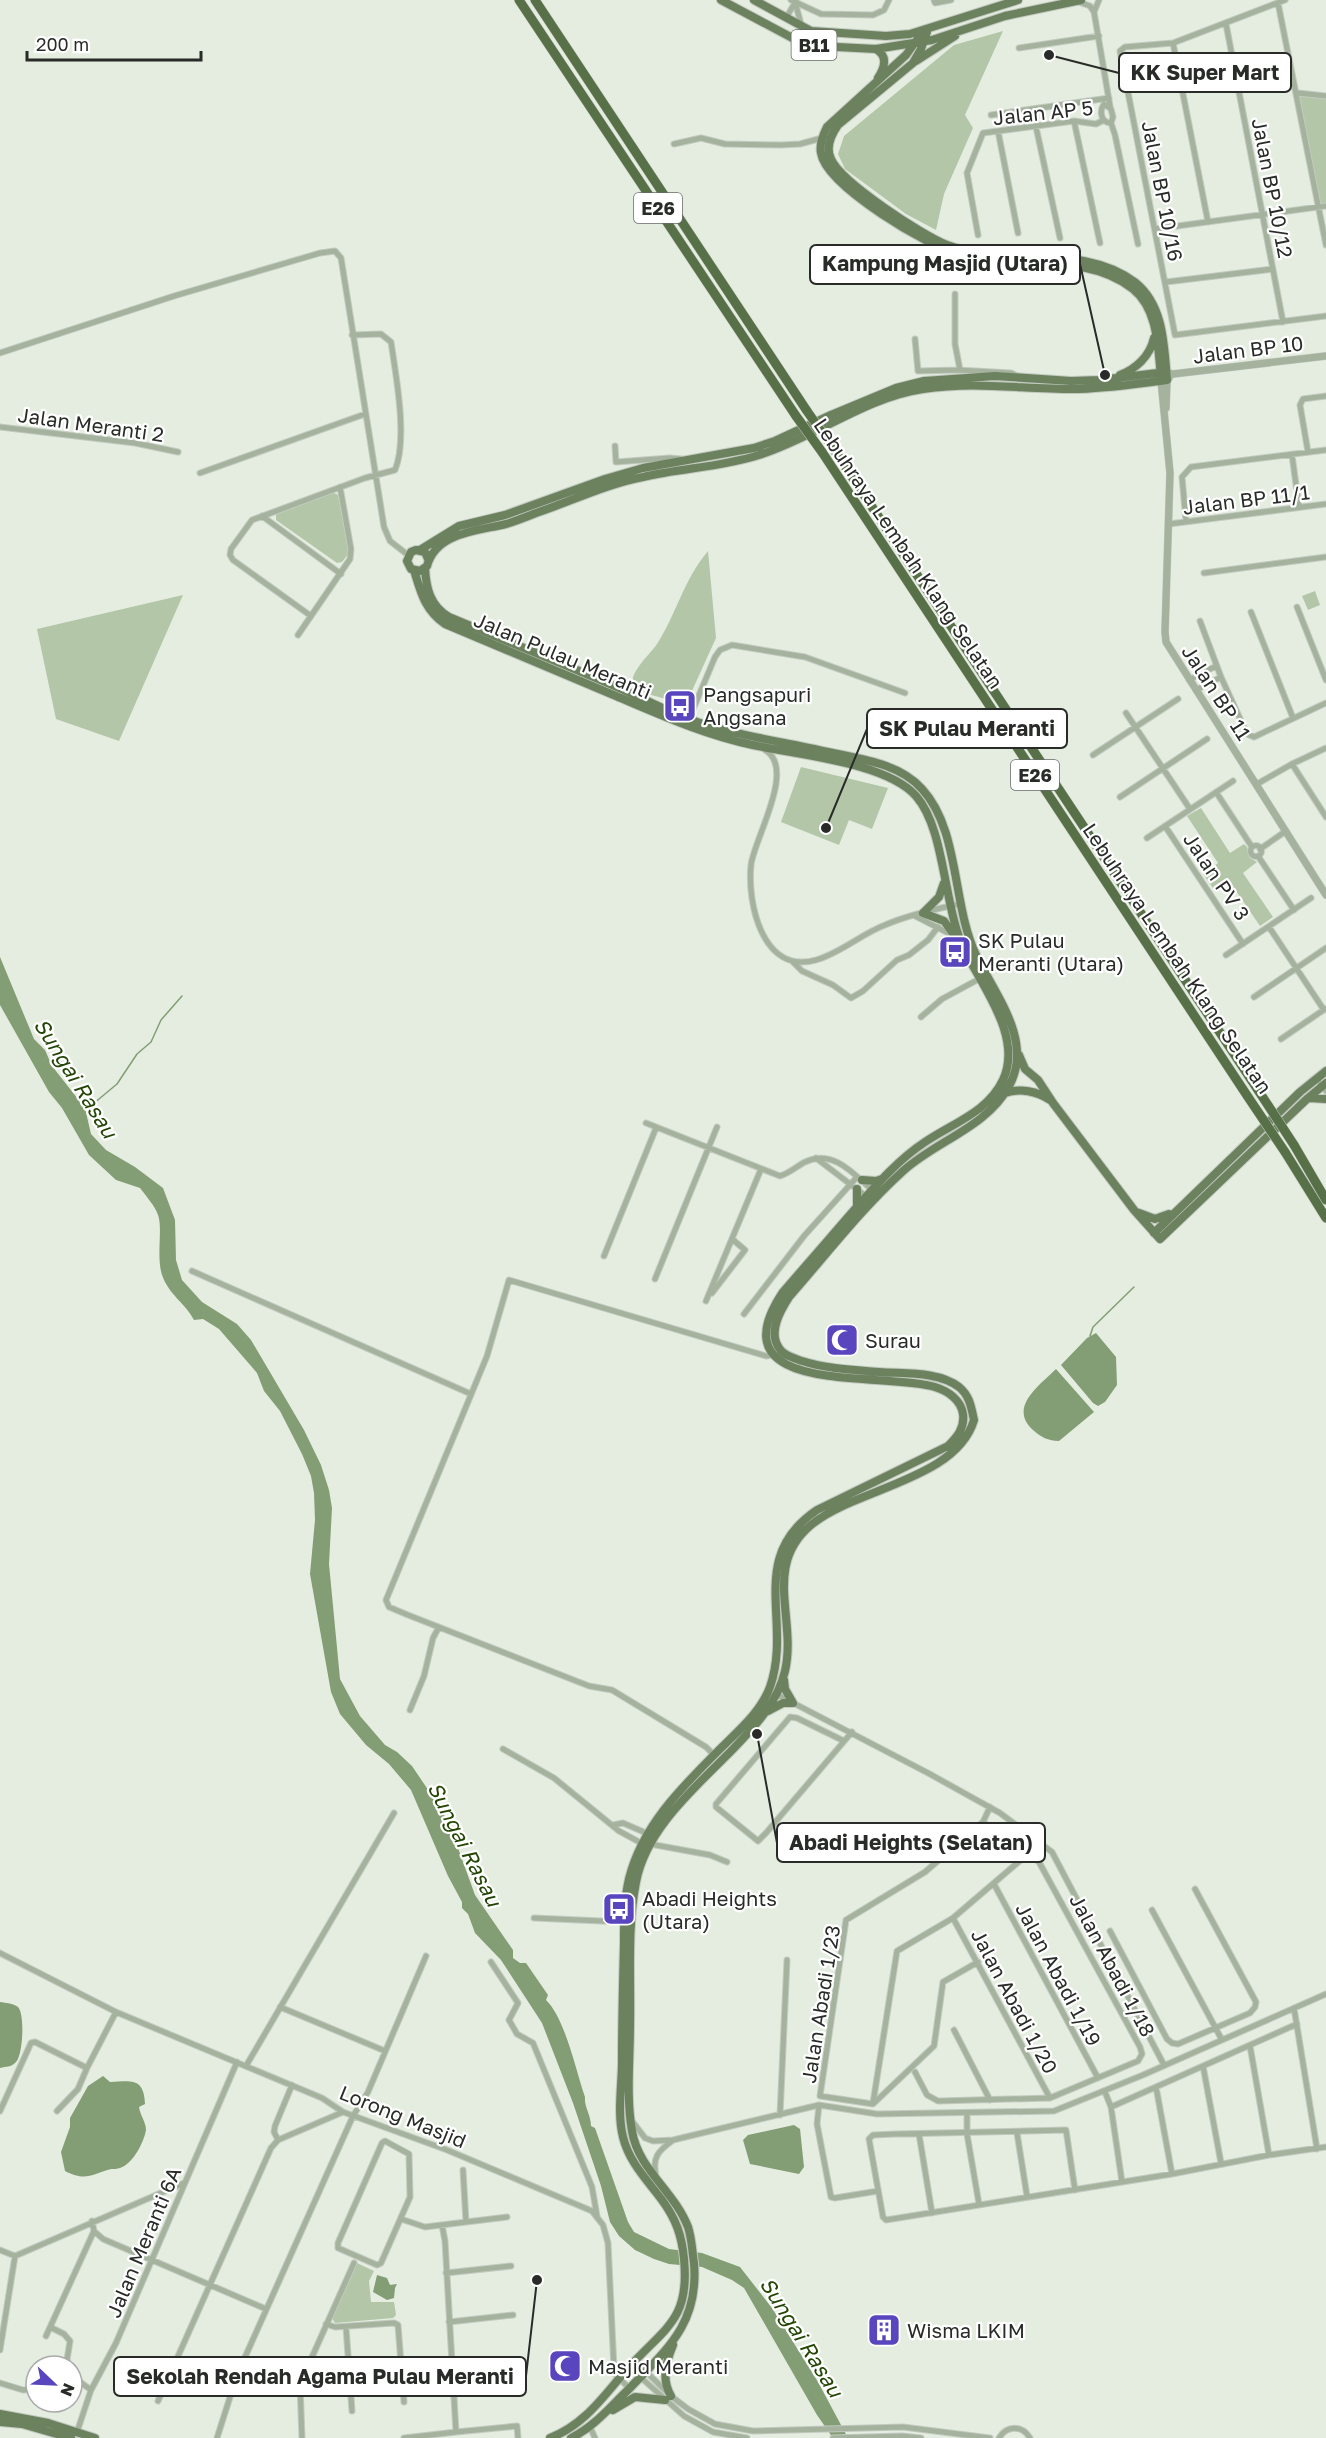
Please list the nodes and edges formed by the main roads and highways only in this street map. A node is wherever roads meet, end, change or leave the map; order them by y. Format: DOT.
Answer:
graph roads {
  1 [pos="519,0"];
  2 [pos="535,0"];
  3 [pos="722,0"];
  4 [pos="754,0"];
  5 [pos="1018,0"];
  6 [pos="1078,1"];
  7 [pos="786,18"];
  8 [pos="770,25"];
  9 [pos="926,29"];
  10 [pos="963,31"];
  11 [pos="920,42"];
  12 [pos="876,49"];
  13 [pos="913,63"];
  14 [pos="871,88"];
  15 [pos="1155,333"];
  16 [pos="1165,376"];
  17 [pos="1108,380"];
  18 [pos="420,550"];
  19 [pos="427,564"];
  20 [pos="414,570"];
  21 [pos="944,878"];
  22 [pos="955,905"];
  23 [pos="958,939"];
  24 [pos="1018,1052"];
  25 [pos="1326,1071"];
  26 [pos="1325,1087"];
  27 [pos="1005,1093"];
  28 [pos="1308,1098"];
  29 [pos="1326,1099"];
  30 [pos="1053,1103"];
  31 [pos="884,1178"];
  32 [pos="872,1196"];
  33 [pos="1326,1200"];
  34 [pos="1179,1208"];
  35 [pos="856,1209"];
  36 [pos="1134,1210"];
  37 [pos="1326,1218"];
  38 [pos="1157,1236"];
  39 [pos="785,1672"];
  40 [pos="773,1692"];
  41 [pos="763,1716"];
  42 [pos="646,1844"];
  43 [pos="687,2238"];
  44 [pos="691,2280"];
  45 [pos="676,2339"];
  46 [pos="0,2414"];
  47 [pos="0,2422"];
  48 [pos="593,2424"];
  49 [pos="74,2435"];
  50 [pos="95,2438"];
  51 [pos="550,2438"];
  52 [pos="571,2438"];
  1 -- 37 [label="highway, Lebuhraya Lembah Klang Selatan / E26, bridge"];
  2 -- 33 [label="highway, Lebuhraya Lembah Klang Selatan / E26, bridge"];
  3 -- 8 [label="main road, B11"];
  4 -- 7 [label="main road, B11"];
  5 -- 9 [label="main road, B11"];
  6 -- 10 [label="main road, B11"];
  7 -- 8 [label="main road"];
  7 -- 9 [label="main road, B11"];
  8 -- 12 [label="main road, B11"];
  9 -- 11 [label="main road"];
  10 -- 11 [label="main road, B11"];
  10 -- 13 [label="main road"];
  11 -- 12 [label="main road, B11"];
  11 -- 13 [label="main road"];
  11 -- 14 [label="main road"];
  12 -- 14 [label="main road"];
  13 -- 16 [label="main road"];
  14 -- 15 [label="main road"];
  15 -- 16 [label="main road"];
  15 -- 17 [label="main road"];
  16 -- 17 [label="main road"];
  16 -- 19 [label="main road"];
  17 -- 18 [label="main road"];
  18 -- 19 [label="main road"];
  18 -- 20 [label="main road"];
  19 -- 20 [label="main road"];
  19 -- 22 [label="main road, Jalan Pulau Meranti"];
  20 -- 21 [label="main road, Jalan Pulau Meranti"];
  21 -- 22 [label="main road, Jalan Pulau Meranti"];
  21 -- 23 [label="main road"];
  22 -- 23 [label="main road, Jalan Pulau Meranti"];
  22 -- 24 [label="main road, Jalan Pulau Meranti"];
  23 -- 31 [label="main road, Jalan Pulau Meranti"];
  24 -- 27 [label="main road, Jalan Pulau Meranti"];
  24 -- 30 [label="main road"];
  25 -- 34 [label="main road"];
  26 -- 28 [label="main road"];
  27 -- 30 [label="main road"];
  27 -- 32 [label="main road, Jalan Pulau Meranti"];
  28 -- 29 [label="main road"];
  28 -- 38 [label="main road"];
  30 -- 36 [label="main road"];
  31 -- 32 [label="main road, Jalan Pulau Meranti"];
  31 -- 35 [label="main road"];
  32 -- 35 [label="main road, Jalan Pulau Meranti"];
  32 -- 39 [label="main road, Jalan Pulau Meranti"];
  34 -- 36 [label="main road"];
  34 -- 38 [label="main road"];
  35 -- 40 [label="main road, Jalan Pulau Meranti"];
  36 -- 38 [label="main road"];
  39 -- 40 [label="main road, Jalan Pulau Meranti"];
  39 -- 41 [label="main road"];
  40 -- 41 [label="main road, Jalan Pulau Meranti"];
  40 -- 42 [label="main road, Jalan Pulau Meranti"];
  41 -- 42 [label="main road, Jalan Pulau Meranti"];
  42 -- 43 [label="main road, Jalan Pulau Meranti"];
  42 -- 43 [label="main road, Jalan Pulau Meranti"];
  43 -- 44 [label="main road, Jalan Pulau Meranti"];
  44 -- 45 [label="main road, Jalan Pulau Meranti"];
  44 -- 51 [label="main road, Jalan Pulau Meranti"];
  45 -- 48 [label="main road, Jalan Pulau Meranti"];
  45 -- 48 [label="main road"];
  46 -- 49 [label="main road"];
  47 -- 49 [label="main road"];
  48 -- 52 [label="main road, Jalan Pulau Meranti"];
  49 -- 50 [label="main road"];
}
